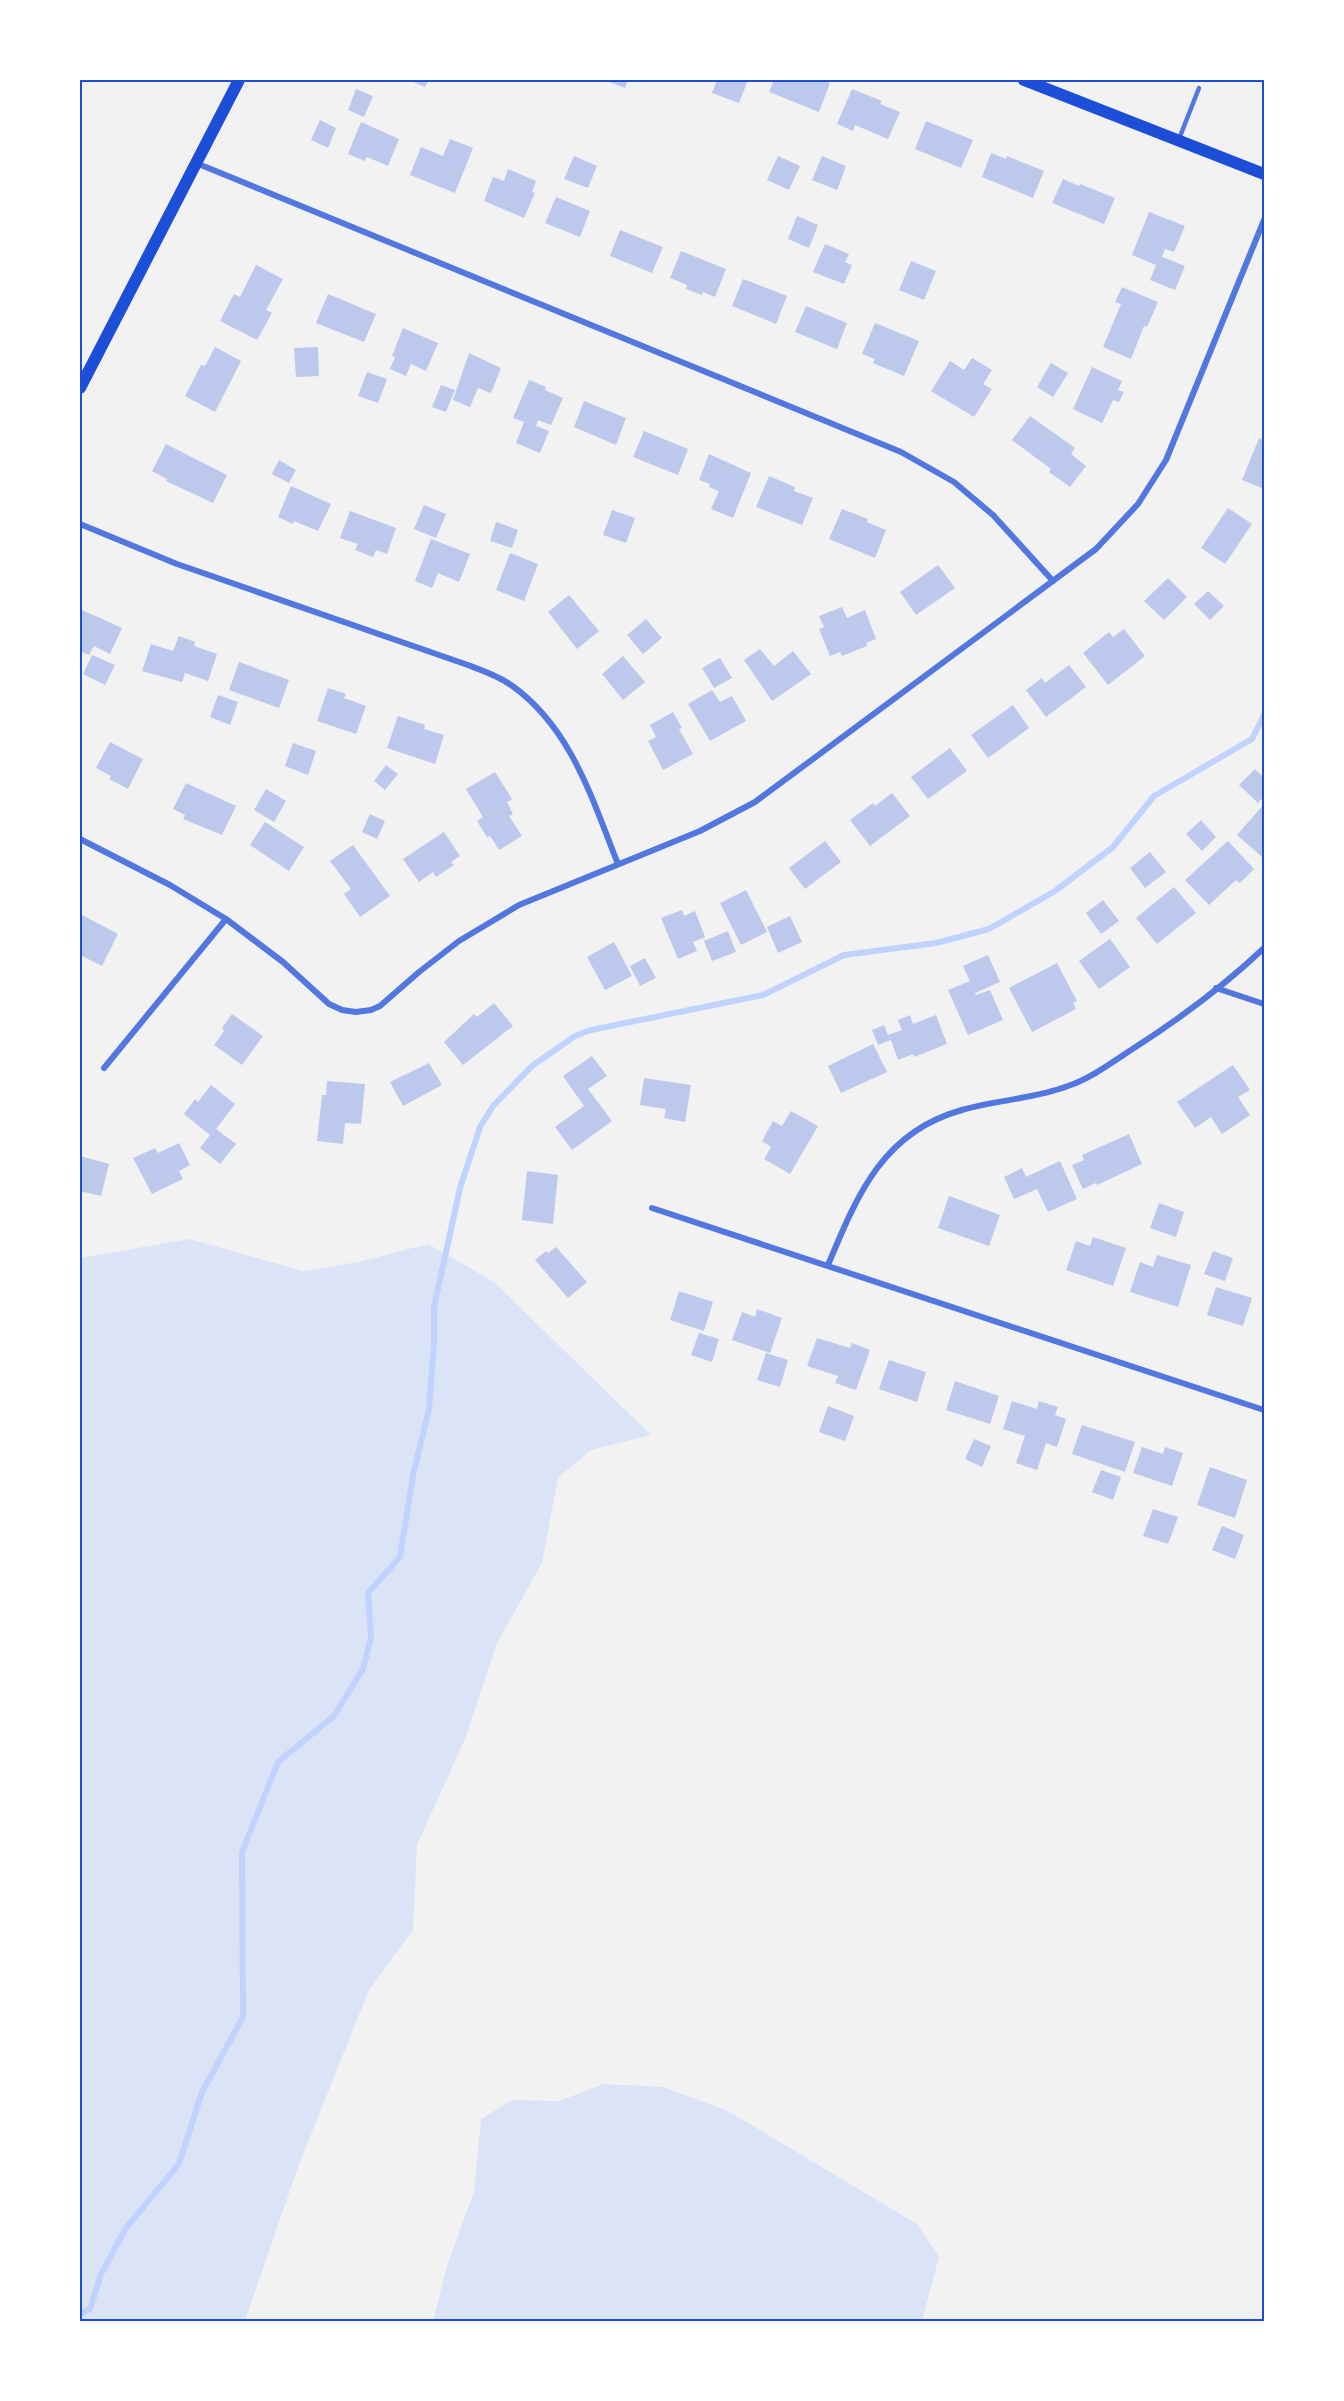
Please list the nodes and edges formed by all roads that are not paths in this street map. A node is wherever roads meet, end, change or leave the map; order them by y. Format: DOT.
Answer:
graph roads {
  1 [pos="239,80"];
  2 [pos="1024,80"];
  3 [pos="1199,88"];
  4 [pos="1178,140"];
  5 [pos="196,163"];
  6 [pos="1264,174"];
  7 [pos="1264,220"];
  8 [pos="80,388"];
  9 [pos="80,524"];
  10 [pos="1053,581"];
  11 [pos="80,839"];
  12 [pos="618,864"];
  13 [pos="226,919"];
  14 [pos="1264,948"];
  15 [pos="1216,988"];
  16 [pos="1264,1004"];
  17 [pos="104,1068"];
  18 [pos="652,1208"];
  19 [pos="828,1265"];
  20 [pos="1264,1410"];
  1 -- 5 [label="main road"];
  2 -- 4 [label="main road"];
  3 -- 4 [label="lane"];
  4 -- 6 [label="main road"];
  5 -- 8 [label="main road"];
  5 -- 10 [label="street"];
  7 -- 10 [label="street"];
  9 -- 12 [label="street"];
  10 -- 12 [label="street"];
  11 -- 13 [label="street"];
  12 -- 13 [label="street"];
  13 -- 17 [label="street"];
  14 -- 15 [label="street"];
  15 -- 16 [label="street"];
  15 -- 19 [label="street"];
  18 -- 19 [label="street"];
  19 -- 20 [label="street"];
}
